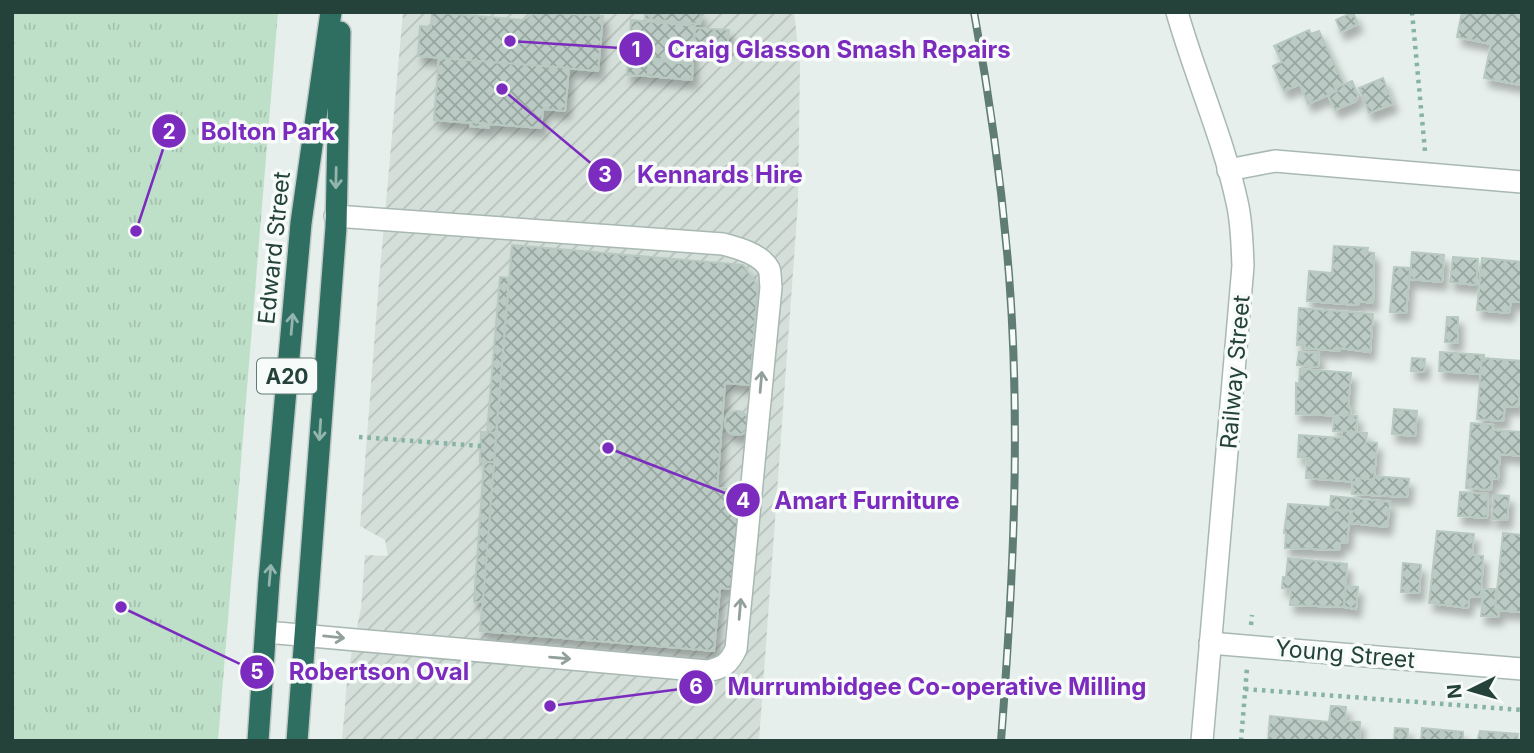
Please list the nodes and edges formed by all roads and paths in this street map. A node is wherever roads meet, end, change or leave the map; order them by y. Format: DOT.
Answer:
graph roads {
  1 [pos="331,12"];
  2 [pos="340,12"];
  3 [pos="1177,12"];
  4 [pos="1412,12"];
  5 [pos="1228,170"];
  6 [pos="1428,173"];
  7 [pos="1522,182"];
  8 [pos="335,216"];
  9 [pos="359,437"];
  10 [pos="481,446"];
  11 [pos="1252,615"];
  12 [pos="266,632"];
  13 [pos="305,634"];
  14 [pos="1210,643"];
  15 [pos="1249,646"];
  16 [pos="1522,669"];
  17 [pos="1245,689"];
  18 [pos="1522,710"];
  19 [pos="258,741"];
  20 [pos="297,741"];
  21 [pos="1202,741"];
  22 [pos="1241,741"];
  12 -- 1 [label="highway, Edward Street / A20, one-way"];
  2 -- 8 [label="highway, A20, one-way"];
  3 -- 5 [label="street, Railway Street"];
  4 -- 6 [label="path"];
  5 -- 6 [label="street"];
  5 -- 14 [label="street, Railway Street"];
  6 -- 7 [label="street"];
  8 -- 13 [label="highway, A20, one-way"];
  13 -- 8 [label="street, one-way"];
  9 -- 10 [label="path"];
  11 -- 15 [label="path"];
  12 -- 13 [label="street"];
  12 -- 19 [label="highway, Edward Street / A20"];
  13 -- 20 [label="highway, A20"];
  14 -- 15 [label="street, Young Street"];
  14 -- 21 [label="street, Railway Street"];
  15 -- 16 [label="street, Young Street"];
  15 -- 17 [label="path"];
  17 -- 18 [label="path"];
  17 -- 22 [label="path"];
}
